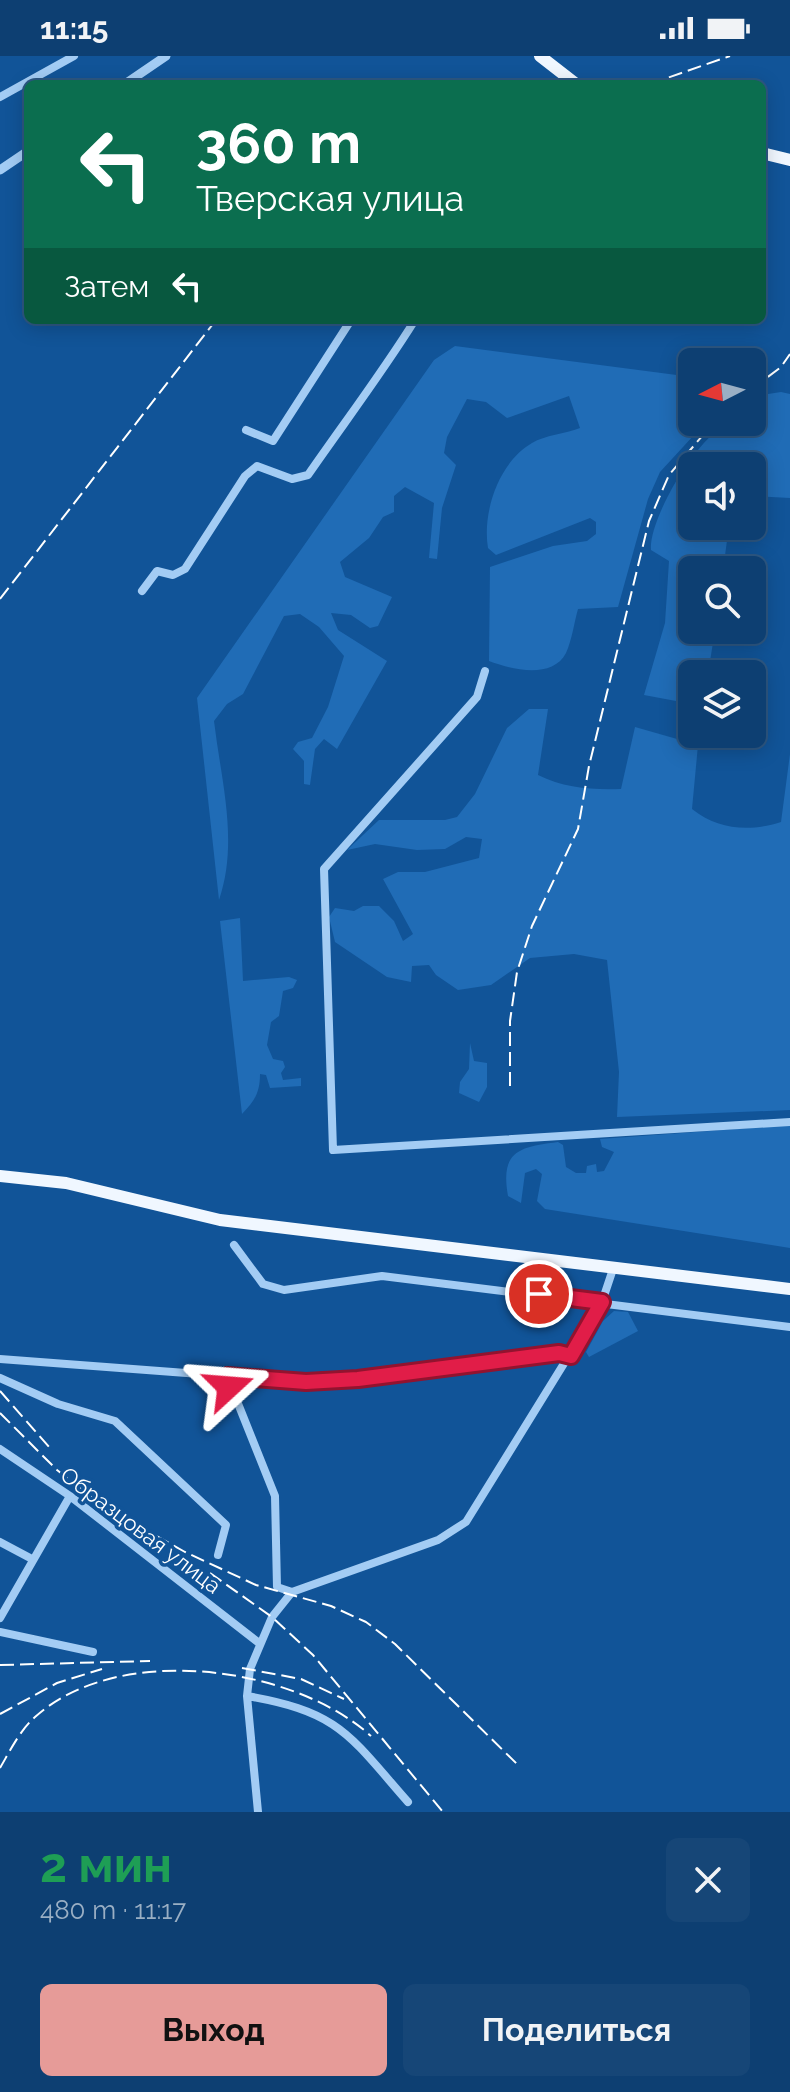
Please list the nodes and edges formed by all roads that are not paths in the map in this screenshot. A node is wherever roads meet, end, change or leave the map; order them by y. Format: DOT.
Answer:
graph roads {
  1 [pos="74,56"];
  2 [pos="166,56"];
  3 [pos="547,58"];
  4 [pos="31,80"];
  5 [pos="131,80"];
  6 [pos="572,80"];
  7 [pos="24,84"];
  8 [pos="0,97"];
  9 [pos="24,154"];
  10 [pos="766,154"];
  11 [pos="790,160"];
  12 [pos="0,170"];
  13 [pos="348,324"];
  14 [pos="412,324"];
  15 [pos="246,430"];
  16 [pos="142,591"];
  17 [pos="485,671"];
  18 [pos="790,1122"];
  19 [pos="0,1176"];
  20 [pos="234,1245"];
  21 [pos="613,1269"];
  22 [pos="790,1289"];
  23 [pos="602,1302"];
  24 [pos="790,1327"];
  25 [pos="571,1356"];
  26 [pos="2,1359"];
  27 [pos="227,1376"];
  28 [pos="0,1378"];
  29 [pos="0,1449"];
  30 [pos="70,1496"];
  31 [pos="0,1542"];
  32 [pos="218,1555"];
  33 [pos="32,1559"];
  34 [pos="292,1592"];
  35 [pos="0,1618"];
  36 [pos="0,1632"];
  37 [pos="259,1643"];
  38 [pos="93,1652"];
  39 [pos="247,1696"];
  40 [pos="408,1802"];
  41 [pos="258,1812"];
  1 -- 4 [label="street"];
  2 -- 5 [label="street"];
  3 -- 6 [label="main road"];
  7 -- 8 [label="street"];
  9 -- 12 [label="street"];
  10 -- 11 [label="main road"];
  13 -- 15 [label="street"];
  14 -- 16 [label="street"];
  17 -- 18 [label="street"];
  19 -- 21 [label="main road"];
  20 -- 23 [label="street"];
  21 -- 22 [label="main road"];
  21 -- 23 [label="street"];
  23 -- 24 [label="street"];
  23 -- 25 [label="street"];
  25 -- 27 [label="street"];
  25 -- 34 [label="street"];
  26 -- 27 [label="street"];
  27 -- 34 [label="street"];
  28 -- 32 [label="street"];
  29 -- 30 [label="street, Образцовая улица"];
  30 -- 33 [label="street"];
  30 -- 37 [label="street, Образцовая улица"];
  31 -- 33 [label="street"];
  33 -- 35 [label="street"];
  34 -- 37 [label="street"];
  36 -- 38 [label="street"];
  37 -- 39 [label="street"];
  39 -- 40 [label="street"];
  39 -- 41 [label="street"];
}
